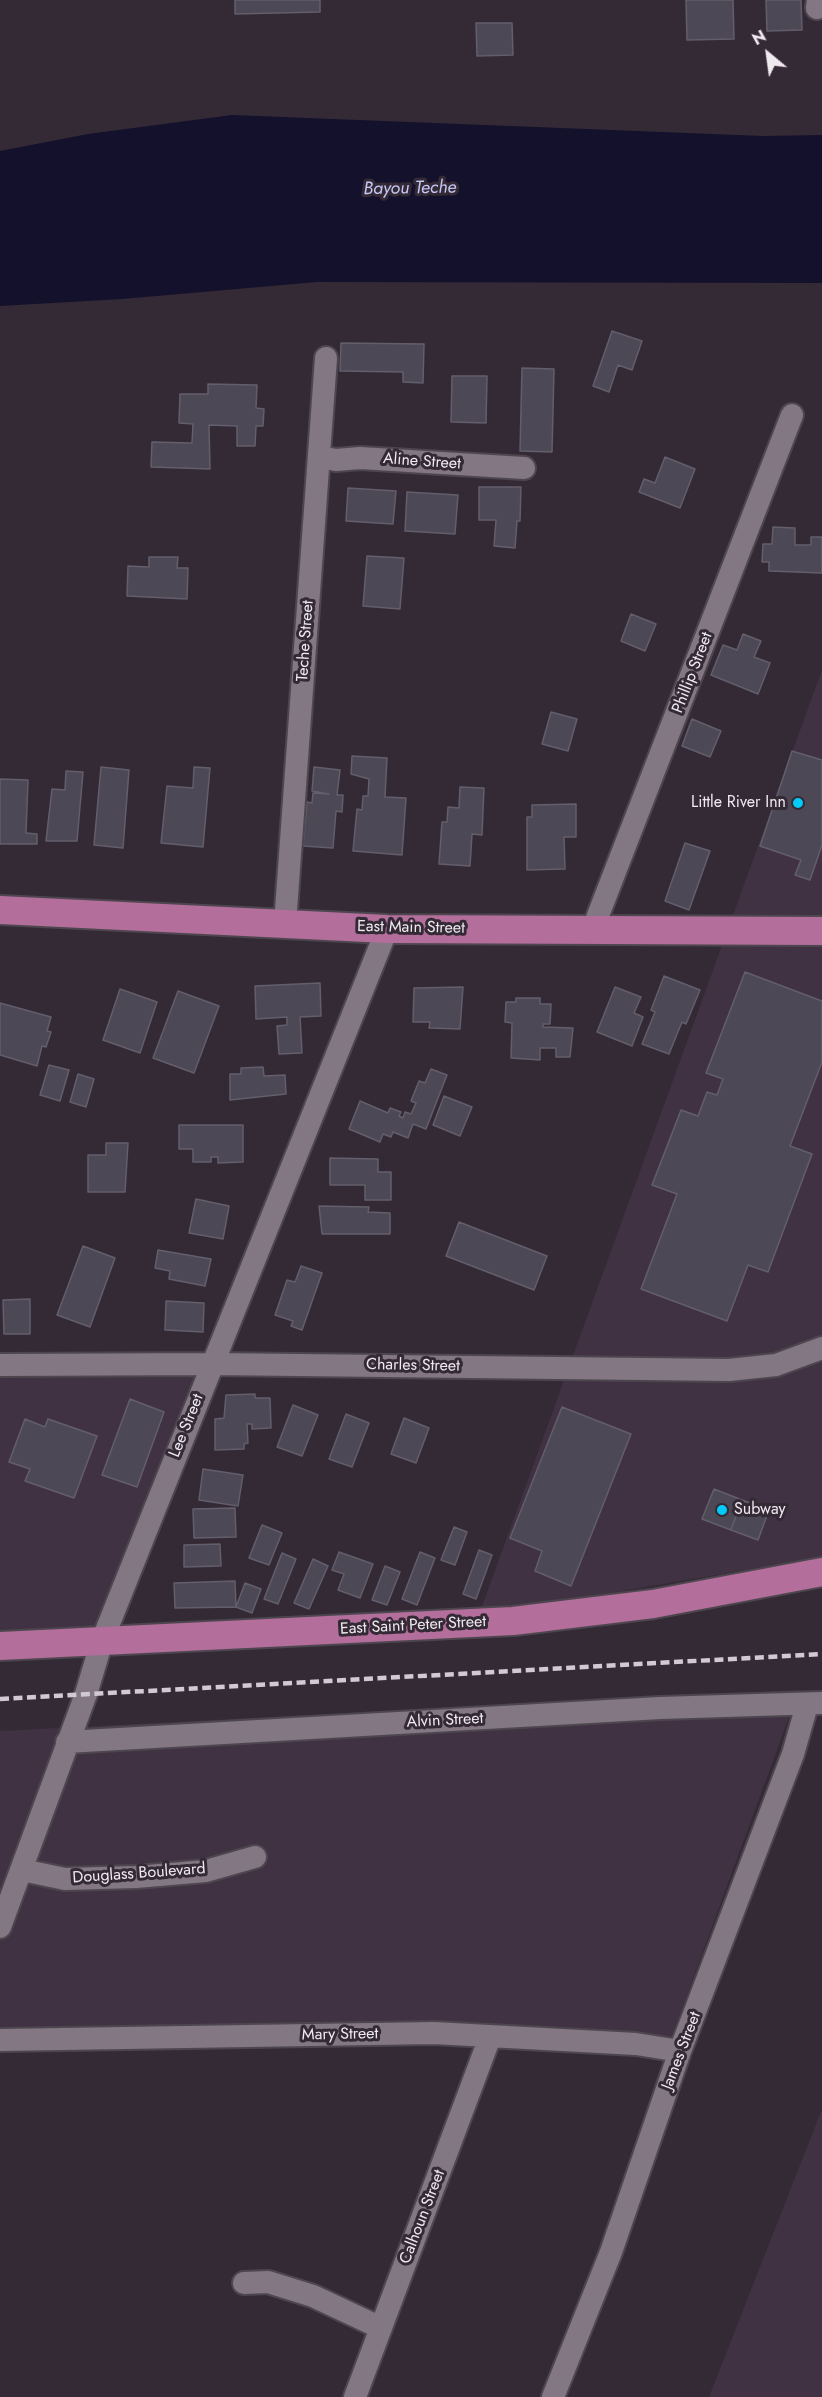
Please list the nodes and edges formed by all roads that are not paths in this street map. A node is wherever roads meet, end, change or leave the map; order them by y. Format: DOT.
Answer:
graph roads {
  1 [pos="326,358"];
  2 [pos="792,414"];
  3 [pos="320,457"];
  4 [pos="524,468"];
  5 [pos="0,910"];
  6 [pos="285,924"];
  7 [pos="387,929"];
  8 [pos="592,931"];
  9 [pos="822,932"];
  10 [pos="822,1348"];
  11 [pos="212,1364"];
  12 [pos="0,1365"];
  13 [pos="822,1572"];
  14 [pos="102,1641"];
  15 [pos="0,1646"];
  16 [pos="815,1704"];
  17 [pos="67,1742"];
  18 [pos="255,1857"];
  19 [pos="22,1870"];
  20 [pos="0,1926"];
  21 [pos="490,2037"];
  22 [pos="0,2040"];
  23 [pos="680,2051"];
  24 [pos="244,2283"];
  25 [pos="381,2328"];
  26 [pos="355,2397"];
  27 [pos="553,2397"];
  1 -- 3 [label="street, Teche Street"];
  2 -- 8 [label="street, Phillip Street"];
  3 -- 4 [label="street, Aline Street"];
  3 -- 6 [label="street, Teche Street"];
  5 -- 6 [label="main road, East Main Street"];
  6 -- 7 [label="main road, East Main Street"];
  7 -- 8 [label="main road, East Main Street"];
  7 -- 11 [label="street, Lee Street"];
  8 -- 9 [label="main road, East Main Street"];
  10 -- 11 [label="street, Charles Street"];
  11 -- 12 [label="street, Charles Street"];
  11 -- 14 [label="street, Lee Street"];
  13 -- 14 [label="main road, East Saint Peter Street"];
  14 -- 15 [label="main road, East Saint Peter Street"];
  14 -- 17 [label="street, Lee Street"];
  16 -- 17 [label="street, Alvin Street"];
  16 -- 23 [label="street, James Street"];
  17 -- 19 [label="street, Lee Street"];
  18 -- 19 [label="street, Douglass Boulevard"];
  19 -- 20 [label="street, Lee Street"];
  21 -- 22 [label="street, Mary Street"];
  21 -- 23 [label="street, Mary Street"];
  21 -- 25 [label="street, Calhoun Street"];
  23 -- 27 [label="street, James Street"];
  24 -- 25 [label="street"];
  25 -- 26 [label="street, Calhoun Street"];
}
